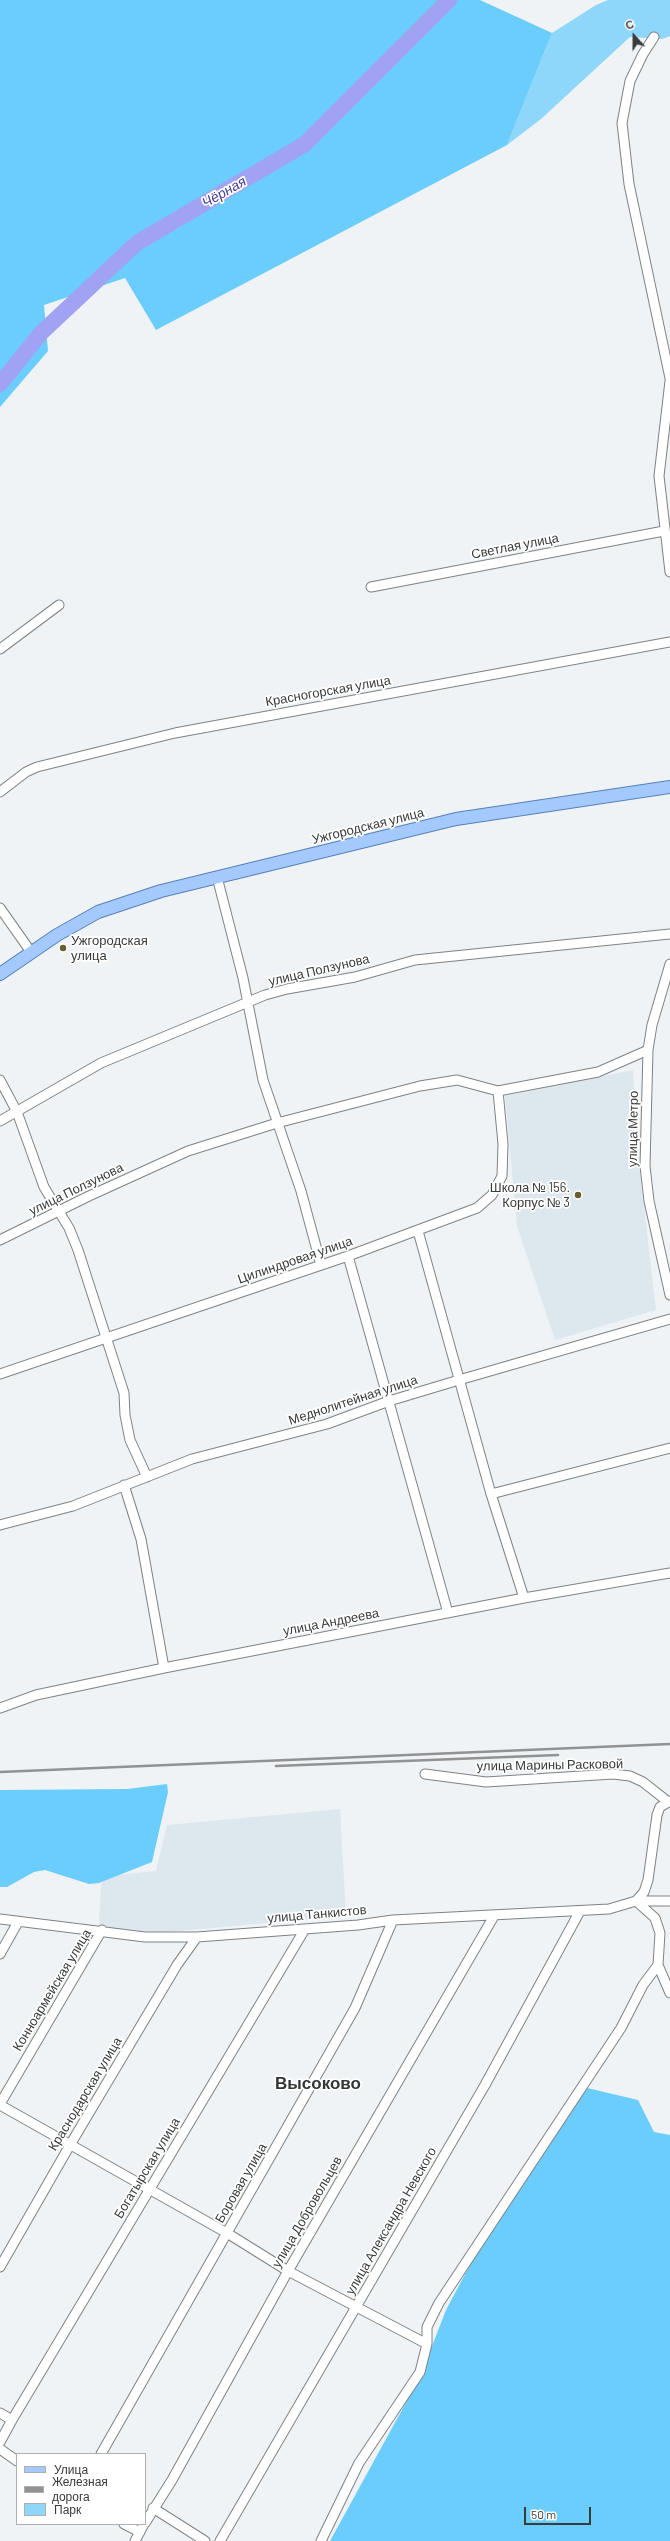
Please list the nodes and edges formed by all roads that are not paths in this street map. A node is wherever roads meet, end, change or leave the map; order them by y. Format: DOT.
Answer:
graph roads {
  1 [pos="654,37"];
  2 [pos="670,378"];
  3 [pos="670,381"];
  4 [pos="664,531"];
  5 [pos="670,572"];
  6 [pos="371,587"];
  7 [pos="59,605"];
  8 [pos="670,642"];
  9 [pos="0,649"];
  10 [pos="670,787"];
  11 [pos="0,792"];
  12 [pos="217,877"];
  13 [pos="0,908"];
  14 [pos="670,934"];
  15 [pos="31,952"];
  16 [pos="670,964"];
  17 [pos="0,974"];
  18 [pos="248,1004"];
  19 [pos="648,1050"];
  20 [pos="0,1080"];
  21 [pos="498,1091"];
  22 [pos="17,1112"];
  23 [pos="0,1121"];
  24 [pos="277,1123"];
  25 [pos="59,1212"];
  26 [pos="418,1231"];
  27 [pos="0,1240"];
  28 [pos="348,1256"];
  29 [pos="321,1265"];
  30 [pos="670,1295"];
  31 [pos="670,1319"];
  32 [pos="108,1337"];
  33 [pos="0,1374"];
  34 [pos="459,1380"];
  35 [pos="389,1402"];
  36 [pos="670,1448"];
  37 [pos="147,1477"];
  38 [pos="124,1486"];
  39 [pos="491,1494"];
  40 [pos="0,1525"];
  41 [pos="670,1573"];
  42 [pos="524,1598"];
  43 [pos="448,1613"];
  44 [pos="164,1668"];
  45 [pos="0,1708"];
  46 [pos="425,1774"];
  47 [pos="669,1801"];
  48 [pos="670,1900"];
  49 [pos="636,1902"];
  50 [pos="580,1911"];
  51 [pos="494,1916"];
  52 [pos="0,1919"];
  53 [pos="393,1920"];
  54 [pos="18,1922"];
  55 [pos="305,1929"];
  56 [pos="102,1930"];
  57 [pos="197,1938"];
  58 [pos="0,1954"];
  59 [pos="658,1965"];
  60 [pos="670,1992"];
  61 [pos="0,2104"];
  62 [pos="70,2145"];
  63 [pos="148,2190"];
  64 [pos="227,2233"];
  65 [pos="0,2268"];
  66 [pos="288,2271"];
  67 [pos="355,2308"];
  68 [pos="427,2344"];
  69 [pos="0,2413"];
  70 [pos="12,2420"];
  71 [pos="0,2442"];
  72 [pos="0,2449"];
  73 [pos="102,2453"];
  74 [pos="16,2460"];
  75 [pos="153,2508"];
  76 [pos="146,2521"];
  77 [pos="143,2526"];
  78 [pos="135,2541"];
  79 [pos="205,2541"];
  80 [pos="220,2541"];
  81 [pos="320,2541"];
  1 -- 2 [label="street"];
  3 -- 4 [label="street"];
  4 -- 5 [label="street"];
  4 -- 6 [label="street, Светлая улица"];
  7 -- 9 [label="street"];
  8 -- 11 [label="street, Красногорская улица"];
  10 -- 12 [label="main road, Ужгородская улица"];
  12 -- 15 [label="main road, Ужгородская улица"];
  12 -- 18 [label="street"];
  13 -- 15 [label="street"];
  14 -- 18 [label="street, улица Ползунова"];
  15 -- 17 [label="main road, Ужгородская улица"];
  16 -- 19 [label="street, улица Метро"];
  18 -- 22 [label="street, улица Ползунова"];
  18 -- 24 [label="street"];
  19 -- 21 [label="street, улица Ползунова"];
  19 -- 30 [label="street, улица Метро"];
  20 -- 22 [label="street"];
  21 -- 24 [label="street, улица Ползунова"];
  21 -- 26 [label="street, Цилиндровая улица"];
  22 -- 23 [label="street, улица Ползунова"];
  22 -- 25 [label="street"];
  24 -- 25 [label="street, улица Ползунова"];
  24 -- 29 [label="street"];
  25 -- 27 [label="street, улица Ползунова"];
  25 -- 32 [label="street"];
  26 -- 28 [label="street, Цилиндровая улица"];
  26 -- 34 [label="street"];
  28 -- 29 [label="street, Цилиндровая улица"];
  28 -- 35 [label="street"];
  29 -- 32 [label="street, Цилиндровая улица"];
  31 -- 34 [label="street, Меднолитейная улица"];
  32 -- 33 [label="street, Цилиндровая улица"];
  32 -- 37 [label="street"];
  34 -- 35 [label="street, Меднолитейная улица"];
  34 -- 39 [label="street"];
  35 -- 37 [label="street, Меднолитейная улица"];
  35 -- 43 [label="street"];
  36 -- 39 [label="street"];
  37 -- 38 [label="street, Меднолитейная улица"];
  38 -- 40 [label="street, Меднолитейная улица"];
  38 -- 44 [label="street"];
  39 -- 42 [label="street"];
  41 -- 42 [label="street, улица Андреева"];
  42 -- 43 [label="street, улица Андреева"];
  43 -- 44 [label="street, улица Андреева"];
  44 -- 45 [label="street, улица Андреева"];
  46 -- 47 [label="street, улица Марины Расковой"];
  47 -- 49 [label="street"];
  48 -- 49 [label="street, улица Танкистов"];
  49 -- 50 [label="street, улица Танкистов"];
  49 -- 59 [label="street"];
  50 -- 51 [label="street, улица Танкистов"];
  50 -- 67 [label="street, улица Александра Невского"];
  51 -- 53 [label="street, улица Танкистов"];
  51 -- 66 [label="street, улица Добровольцев"];
  52 -- 54 [label="street, улица Танкистов"];
  53 -- 55 [label="street, улица Танкистов"];
  53 -- 64 [label="street, Боровая улица"];
  54 -- 56 [label="street, улица Танкистов"];
  54 -- 58 [label="street"];
  55 -- 57 [label="street, улица Танкистов"];
  55 -- 63 [label="street, Богатырская улица"];
  56 -- 57 [label="street, улица Танкистов"];
  56 -- 61 [label="street, Конноармейская улица"];
  57 -- 62 [label="street, Краснодарская улица"];
  59 -- 60 [label="street"];
  59 -- 68 [label="street"];
  61 -- 62 [label="street"];
  62 -- 63 [label="street"];
  62 -- 65 [label="street, Краснодарская улица"];
  63 -- 64 [label="street"];
  63 -- 70 [label="street, Богатырская улица"];
  64 -- 66 [label="street"];
  64 -- 73 [label="street, Боровая улица"];
  66 -- 67 [label="street"];
  66 -- 75 [label="street, улица Добровольцев"];
  67 -- 68 [label="street"];
  67 -- 80 [label="street, улица Александра Невского"];
  68 -- 81 [label="street"];
  69 -- 70 [label="street"];
  70 -- 71 [label="street, Богатырская улица"];
  72 -- 74 [label="street"];
  75 -- 76 [label="street, улица Добровольцев"];
  75 -- 79 [label="street"];
  77 -- 78 [label="street, улица Добровольцев"];
}
